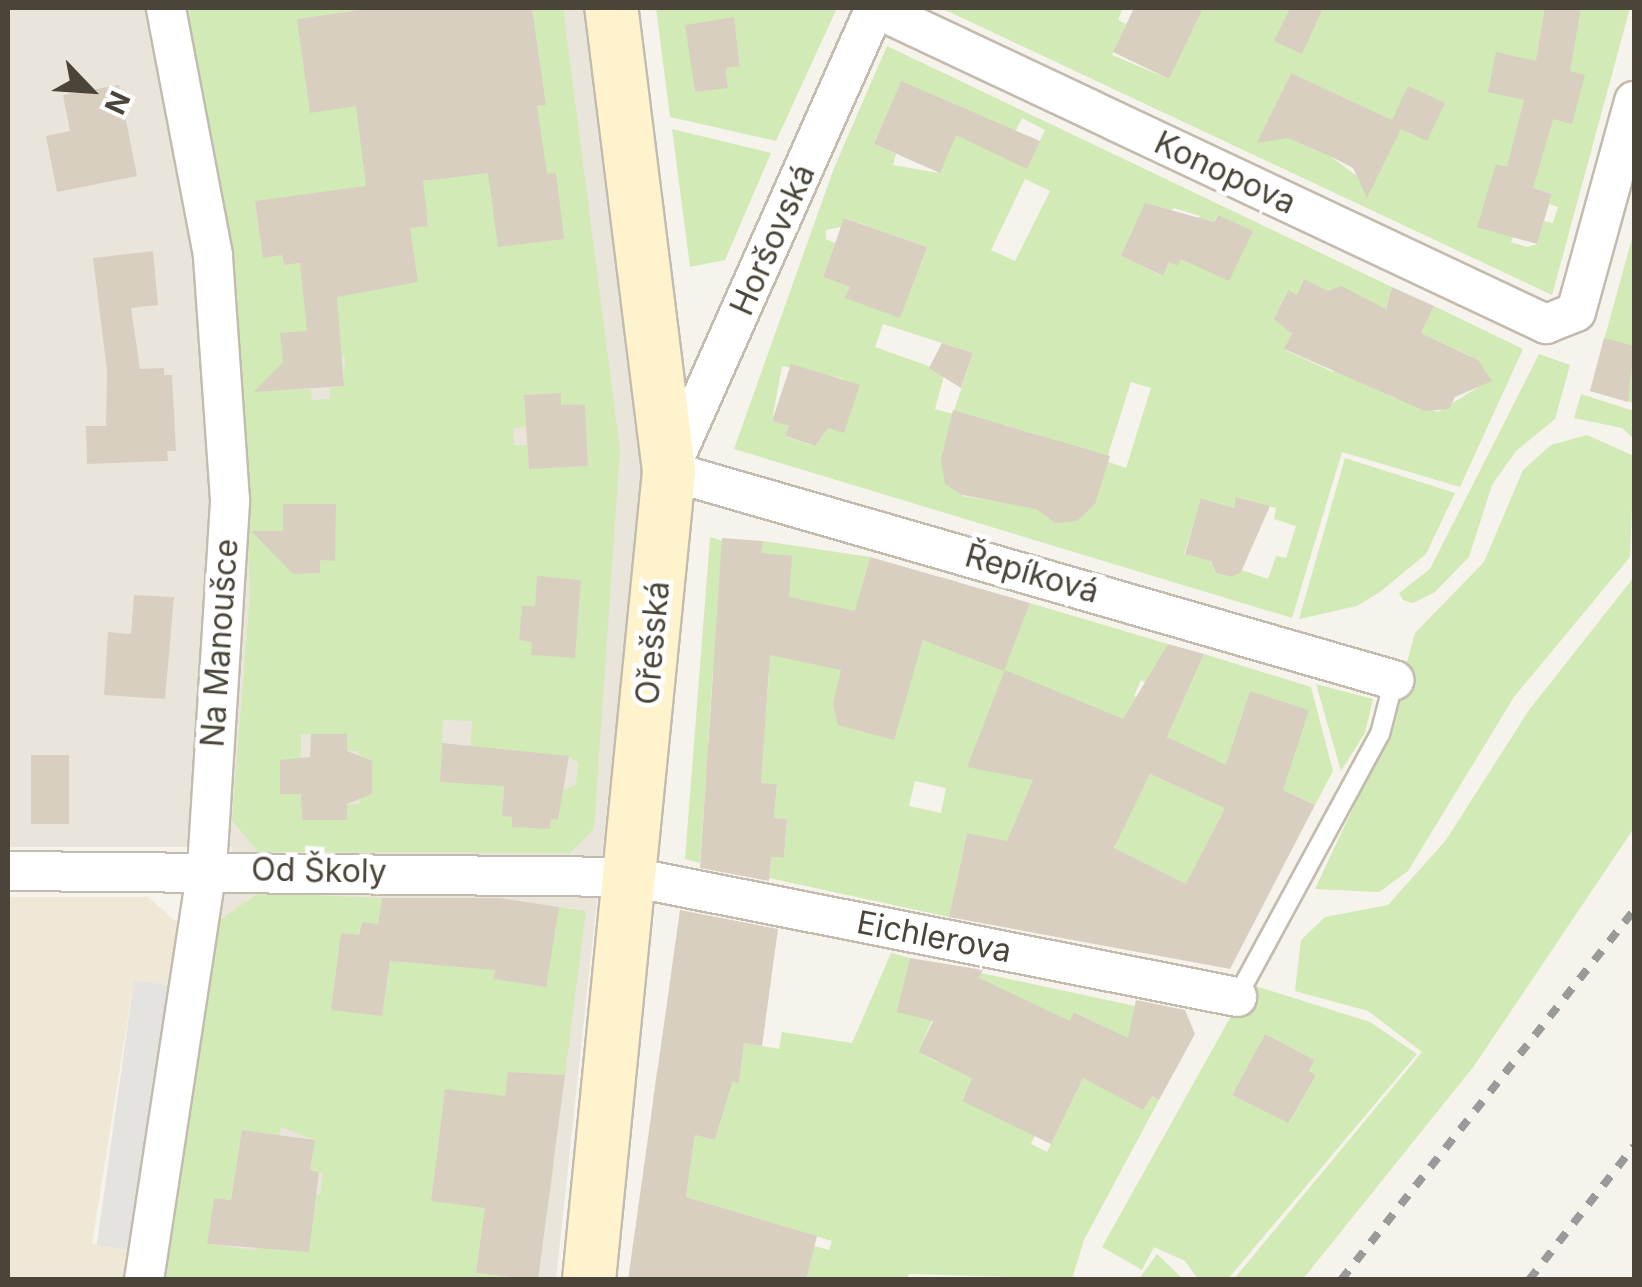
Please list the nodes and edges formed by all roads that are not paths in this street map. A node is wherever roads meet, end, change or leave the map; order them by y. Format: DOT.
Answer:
graph roads {
  1 [pos="166,8"];
  2 [pos="611,8"];
  3 [pos="875,8"];
  4 [pos="1634,102"];
  5 [pos="669,472"];
  6 [pos="1394,680"];
  7 [pos="207,868"];
  8 [pos="8,871"];
  9 [pos="631,877"];
  10 [pos="1237,997"];
  11 [pos="144,1280"];
  12 [pos="588,1280"];
  1 -- 7 [label="street, Na Manoušce"];
  2 -- 5 [label="street, Ořešská"];
  3 -- 4 [label="street, Konopova"];
  3 -- 5 [label="street, Horšovská"];
  5 -- 6 [label="street, Řepíková"];
  5 -- 9 [label="street, Ořešská"];
  6 -- 10 [label="lane"];
  7 -- 8 [label="street, Od Školy"];
  7 -- 9 [label="street, Od Školy"];
  7 -- 11 [label="street, Na Manoušce"];
  9 -- 10 [label="street, Eichlerova"];
  9 -- 12 [label="street, Ořešská"];
}
